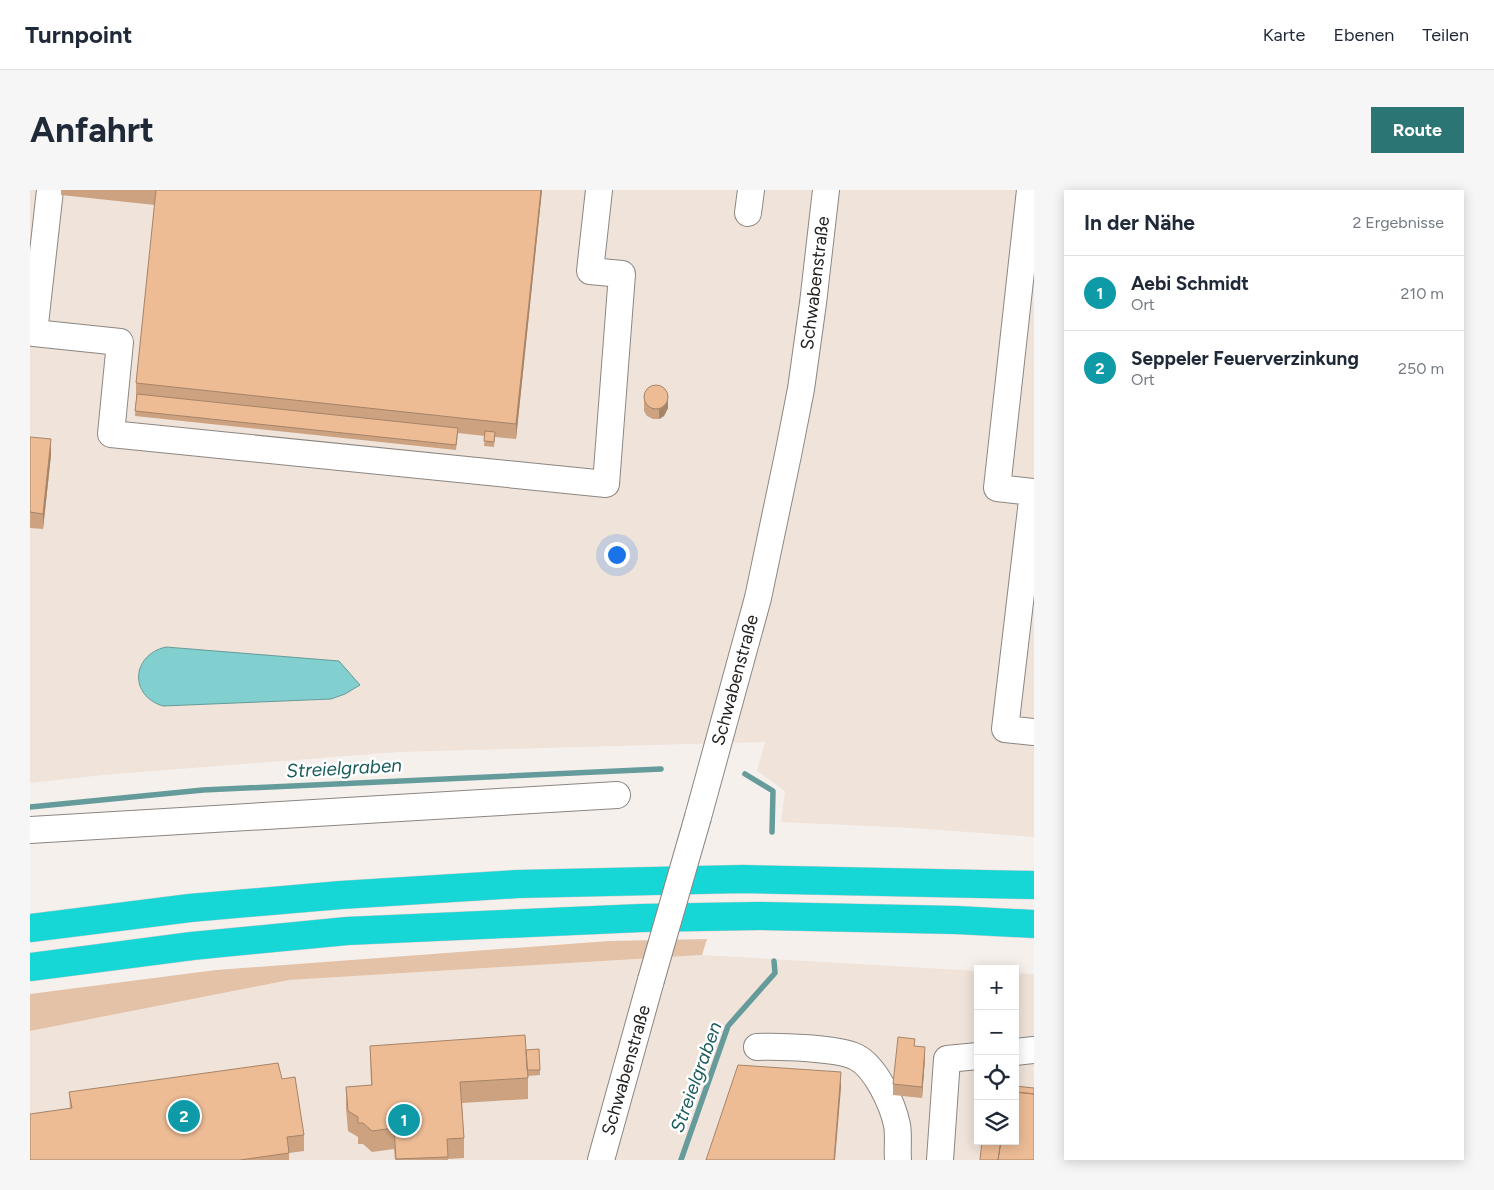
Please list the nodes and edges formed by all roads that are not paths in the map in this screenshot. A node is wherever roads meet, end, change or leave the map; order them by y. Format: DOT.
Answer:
graph roads {
  1 [pos="50,190"];
  2 [pos="599,190"];
  3 [pos="826,190"];
  4 [pos="1030,190"];
  5 [pos="1034,732"];
  6 [pos="617,795"];
  7 [pos="30,830"];
  8 [pos="1034,885"];
  9 [pos="1034,924"];
  10 [pos="30,928"];
  11 [pos="30,966"];
  12 [pos="757,1047"];
  13 [pos="1034,1050"];
  14 [pos="1019,1052"];
  15 [pos="974,1056"];
  16 [pos="601,1160"];
  17 [pos="898,1160"];
  18 [pos="940,1160"];
  1 -- 2 [label="street"];
  3 -- 16 [label="street, Schwabenstraße, bridge"];
  4 -- 5 [label="street"];
  6 -- 7 [label="street"];
  8 -- 10 [label="highway"];
  9 -- 11 [label="highway"];
  12 -- 17 [label="street"];
  13 -- 14 [label="street"];
  15 -- 18 [label="street"];
}
